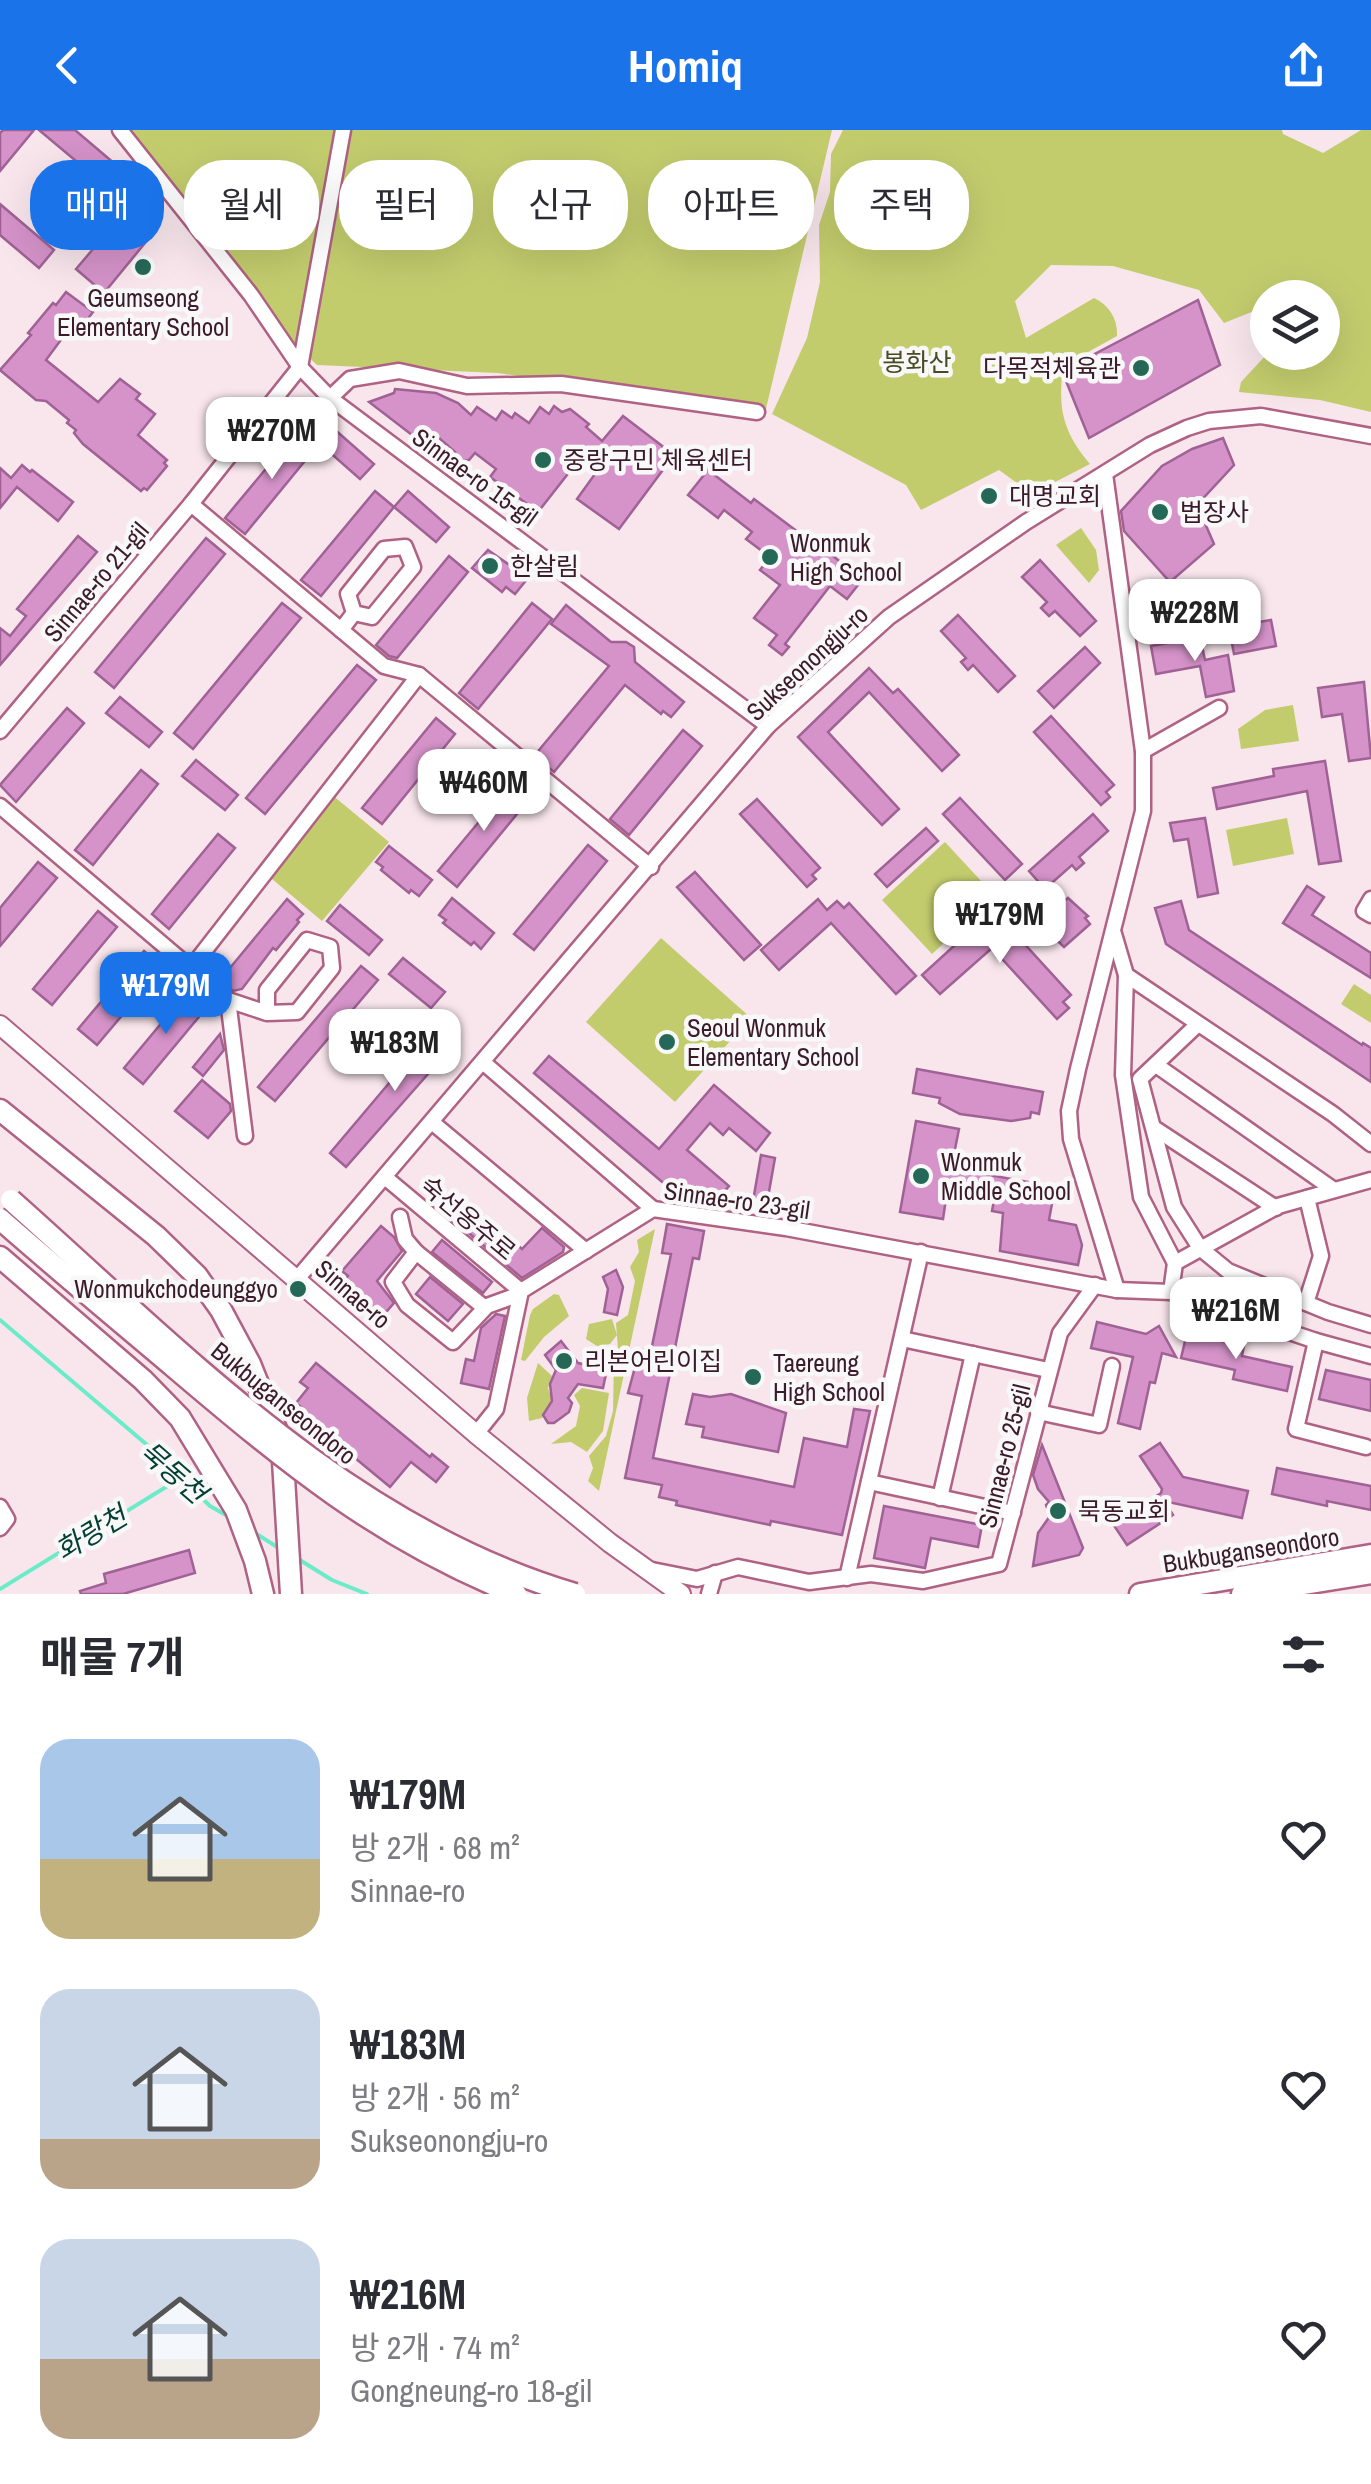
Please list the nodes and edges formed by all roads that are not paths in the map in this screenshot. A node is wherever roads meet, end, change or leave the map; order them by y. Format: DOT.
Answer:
graph roads {
  1 [pos="120,130"];
  2 [pos="343,130"];
  3 [pos="300,367"];
  4 [pos="330,398"];
  5 [pos="757,412"];
  6 [pos="1371,436"];
  7 [pos="1106,474"];
  8 [pos="191,504"];
  9 [pos="354,613"];
  10 [pos="341,630"];
  11 [pos="419,674"];
  12 [pos="1219,708"];
  13 [pos="768,726"];
  14 [pos="0,731"];
  15 [pos="1144,751"];
  16 [pos="0,806"];
  17 [pos="651,867"];
  18 [pos="1114,934"];
  19 [pos="190,968"];
  20 [pos="1126,975"];
  21 [pos="228,1000"];
  22 [pos="267,1013"];
  23 [pos="0,1025"];
  24 [pos="1197,1026"];
  25 [pos="484,1063"];
  26 [pos="1156,1065"];
  27 [pos="0,1110"];
  28 [pos="433,1123"];
  29 [pos="1154,1128"];
  30 [pos="245,1136"];
  31 [pos="1371,1144"];
  32 [pos="386,1178"];
  33 [pos="1371,1180"];
  34 [pos="1334,1190"];
  35 [pos="1307,1198"];
  36 [pos="4,1203"];
  37 [pos="1276,1208"];
  38 [pos="653,1209"];
  39 [pos="400,1217"];
  40 [pos="1200,1248"];
  41 [pos="416,1252"];
  42 [pos="586,1252"];
  43 [pos="921,1252"];
  44 [pos="0,1257"];
  45 [pos="1175,1263"];
  46 [pos="297,1279"];
  47 [pos="1095,1285"];
  48 [pos="1117,1290"];
  49 [pos="1171,1292"];
  50 [pos="521,1293"];
  51 [pos="1306,1304"];
  52 [pos="485,1308"];
  53 [pos="1371,1325"];
  54 [pos="902,1339"];
  55 [pos="1316,1341"];
  56 [pos="972,1354"];
  57 [pos="1371,1356"];
  58 [pos="1112,1366"];
  59 [pos="1048,1370"];
  60 [pos="1038,1412"];
  61 [pos="476,1434"];
  62 [pos="1366,1446"];
  63 [pos="869,1482"];
  64 [pos="940,1498"];
  65 [pos="0,1507"];
  66 [pos="1013,1514"];
  67 [pos="0,1528"];
  68 [pos="1371,1556"];
  69 [pos="644,1568"];
  70 [pos="715,1573"];
  71 [pos="1371,1573"];
  72 [pos="847,1578"];
  73 [pos="673,1591"];
  74 [pos="291,1593"];
  75 [pos="263,1594"];
  76 [pos="516,1594"];
  77 [pos="575,1594"];
  78 [pos="710,1594"];
  79 [pos="1140,1594"];
  80 [pos="1242,1594"];
  1 -- 3 [label="street, Sinnae-ro 15-gil"];
  2 -- 3 [label="street, Sinnae-ro 21-gil"];
  3 -- 4 [label="street, Sinnae-ro 15-gil"];
  3 -- 8 [label="street, Sinnae-ro 21-gil"];
  4 -- 5 [label="street"];
  4 -- 13 [label="street, Sinnae-ro 15-gil"];
  6 -- 7 [label="street, Sukseonongju-ro"];
  7 -- 13 [label="street, Sukseonongju-ro"];
  7 -- 15 [label="street"];
  8 -- 10 [label="street"];
  8 -- 14 [label="street, Sinnae-ro 21-gil"];
  9 -- 9 [label="street"];
  9 -- 10 [label="street"];
  10 -- 11 [label="street"];
  11 -- 17 [label="street"];
  11 -- 19 [label="street"];
  12 -- 15 [label="street"];
  13 -- 17 [label="street, Sukseonongju-ro"];
  15 -- 18 [label="street"];
  16 -- 19 [label="street"];
  17 -- 25 [label="street, Sukseonongju-ro"];
  18 -- 20 [label="street"];
  18 -- 48 [label="street"];
  19 -- 21 [label="street"];
  20 -- 24 [label="street"];
  20 -- 45 [label="street"];
  21 -- 22 [label="street"];
  21 -- 30 [label="street"];
  22 -- 22 [label="street"];
  23 -- 46 [label="main road, Sinnae-ro"];
  24 -- 26 [label="street"];
  24 -- 31 [label="street"];
  25 -- 28 [label="street, Sukseonongju-ro"];
  25 -- 38 [label="street"];
  26 -- 29 [label="street"];
  26 -- 34 [label="street"];
  27 -- 74 [label="highway"];
  28 -- 32 [label="street, Sukseonongju-ro"];
  28 -- 42 [label="street, 숙선옹주로"];
  29 -- 37 [label="street"];
  29 -- 40 [label="street"];
  32 -- 46 [label="street, Sukseonongju-ro"];
  32 -- 50 [label="street, 숙선옹주로"];
  33 -- 34 [label="street"];
  34 -- 35 [label="street"];
  35 -- 37 [label="street"];
  35 -- 51 [label="street"];
  36 -- 76 [label="highway, Bukbuganseondoro, bridge"];
  36 -- 77 [label="highway, Bukbuganseondoro, bridge"];
  37 -- 40 [label="street"];
  38 -- 42 [label="street, Sinnae-ro 23-gil"];
  38 -- 43 [label="street, Sinnae-ro 23-gil"];
  39 -- 41 [label="street"];
  40 -- 45 [label="street"];
  40 -- 51 [label="street"];
  41 -- 52 [label="street"];
  41 -- 52 [label="street"];
  42 -- 50 [label="street, Sinnae-ro 23-gil"];
  43 -- 47 [label="street, Sinnae-ro 23-gil"];
  43 -- 54 [label="street"];
  44 -- 75 [label="highway"];
  45 -- 49 [label="street"];
  46 -- 61 [label="main road, Sinnae-ro"];
  47 -- 48 [label="street, Sinnae-ro 23-gil"];
  47 -- 59 [label="street, Sinnae-ro 25-gil"];
  48 -- 49 [label="street, Sinnae-ro 23-gil"];
  49 -- 55 [label="street, Sinnae-ro 23-gil"];
  50 -- 52 [label="street, Sinnae-ro 23-gil"];
  50 -- 61 [label="street"];
  51 -- 53 [label="street"];
  54 -- 56 [label="street"];
  54 -- 63 [label="street"];
  55 -- 57 [label="street, Sinnae-ro 23-gil"];
  55 -- 62 [label="street"];
  56 -- 59 [label="street"];
  56 -- 64 [label="street"];
  58 -- 60 [label="street"];
  59 -- 60 [label="street, Sinnae-ro 25-gil"];
  60 -- 66 [label="street, Sinnae-ro 25-gil"];
  61 -- 69 [label="main road, Sinnae-ro"];
  63 -- 64 [label="street"];
  63 -- 72 [label="street"];
  64 -- 66 [label="street"];
  65 -- 67 [label="street"];
  66 -- 72 [label="street, Sinnae-ro 25-gil"];
  68 -- 79 [label="highway, Bukbuganseondoro"];
  69 -- 70 [label="street, Sinnae-ro 25-gil"];
  69 -- 73 [label="main road, Sinnae-ro"];
  70 -- 72 [label="street, Sinnae-ro 25-gil"];
  70 -- 78 [label="street"];
  71 -- 80 [label="highway, Bukbuganseondoro"];
}
